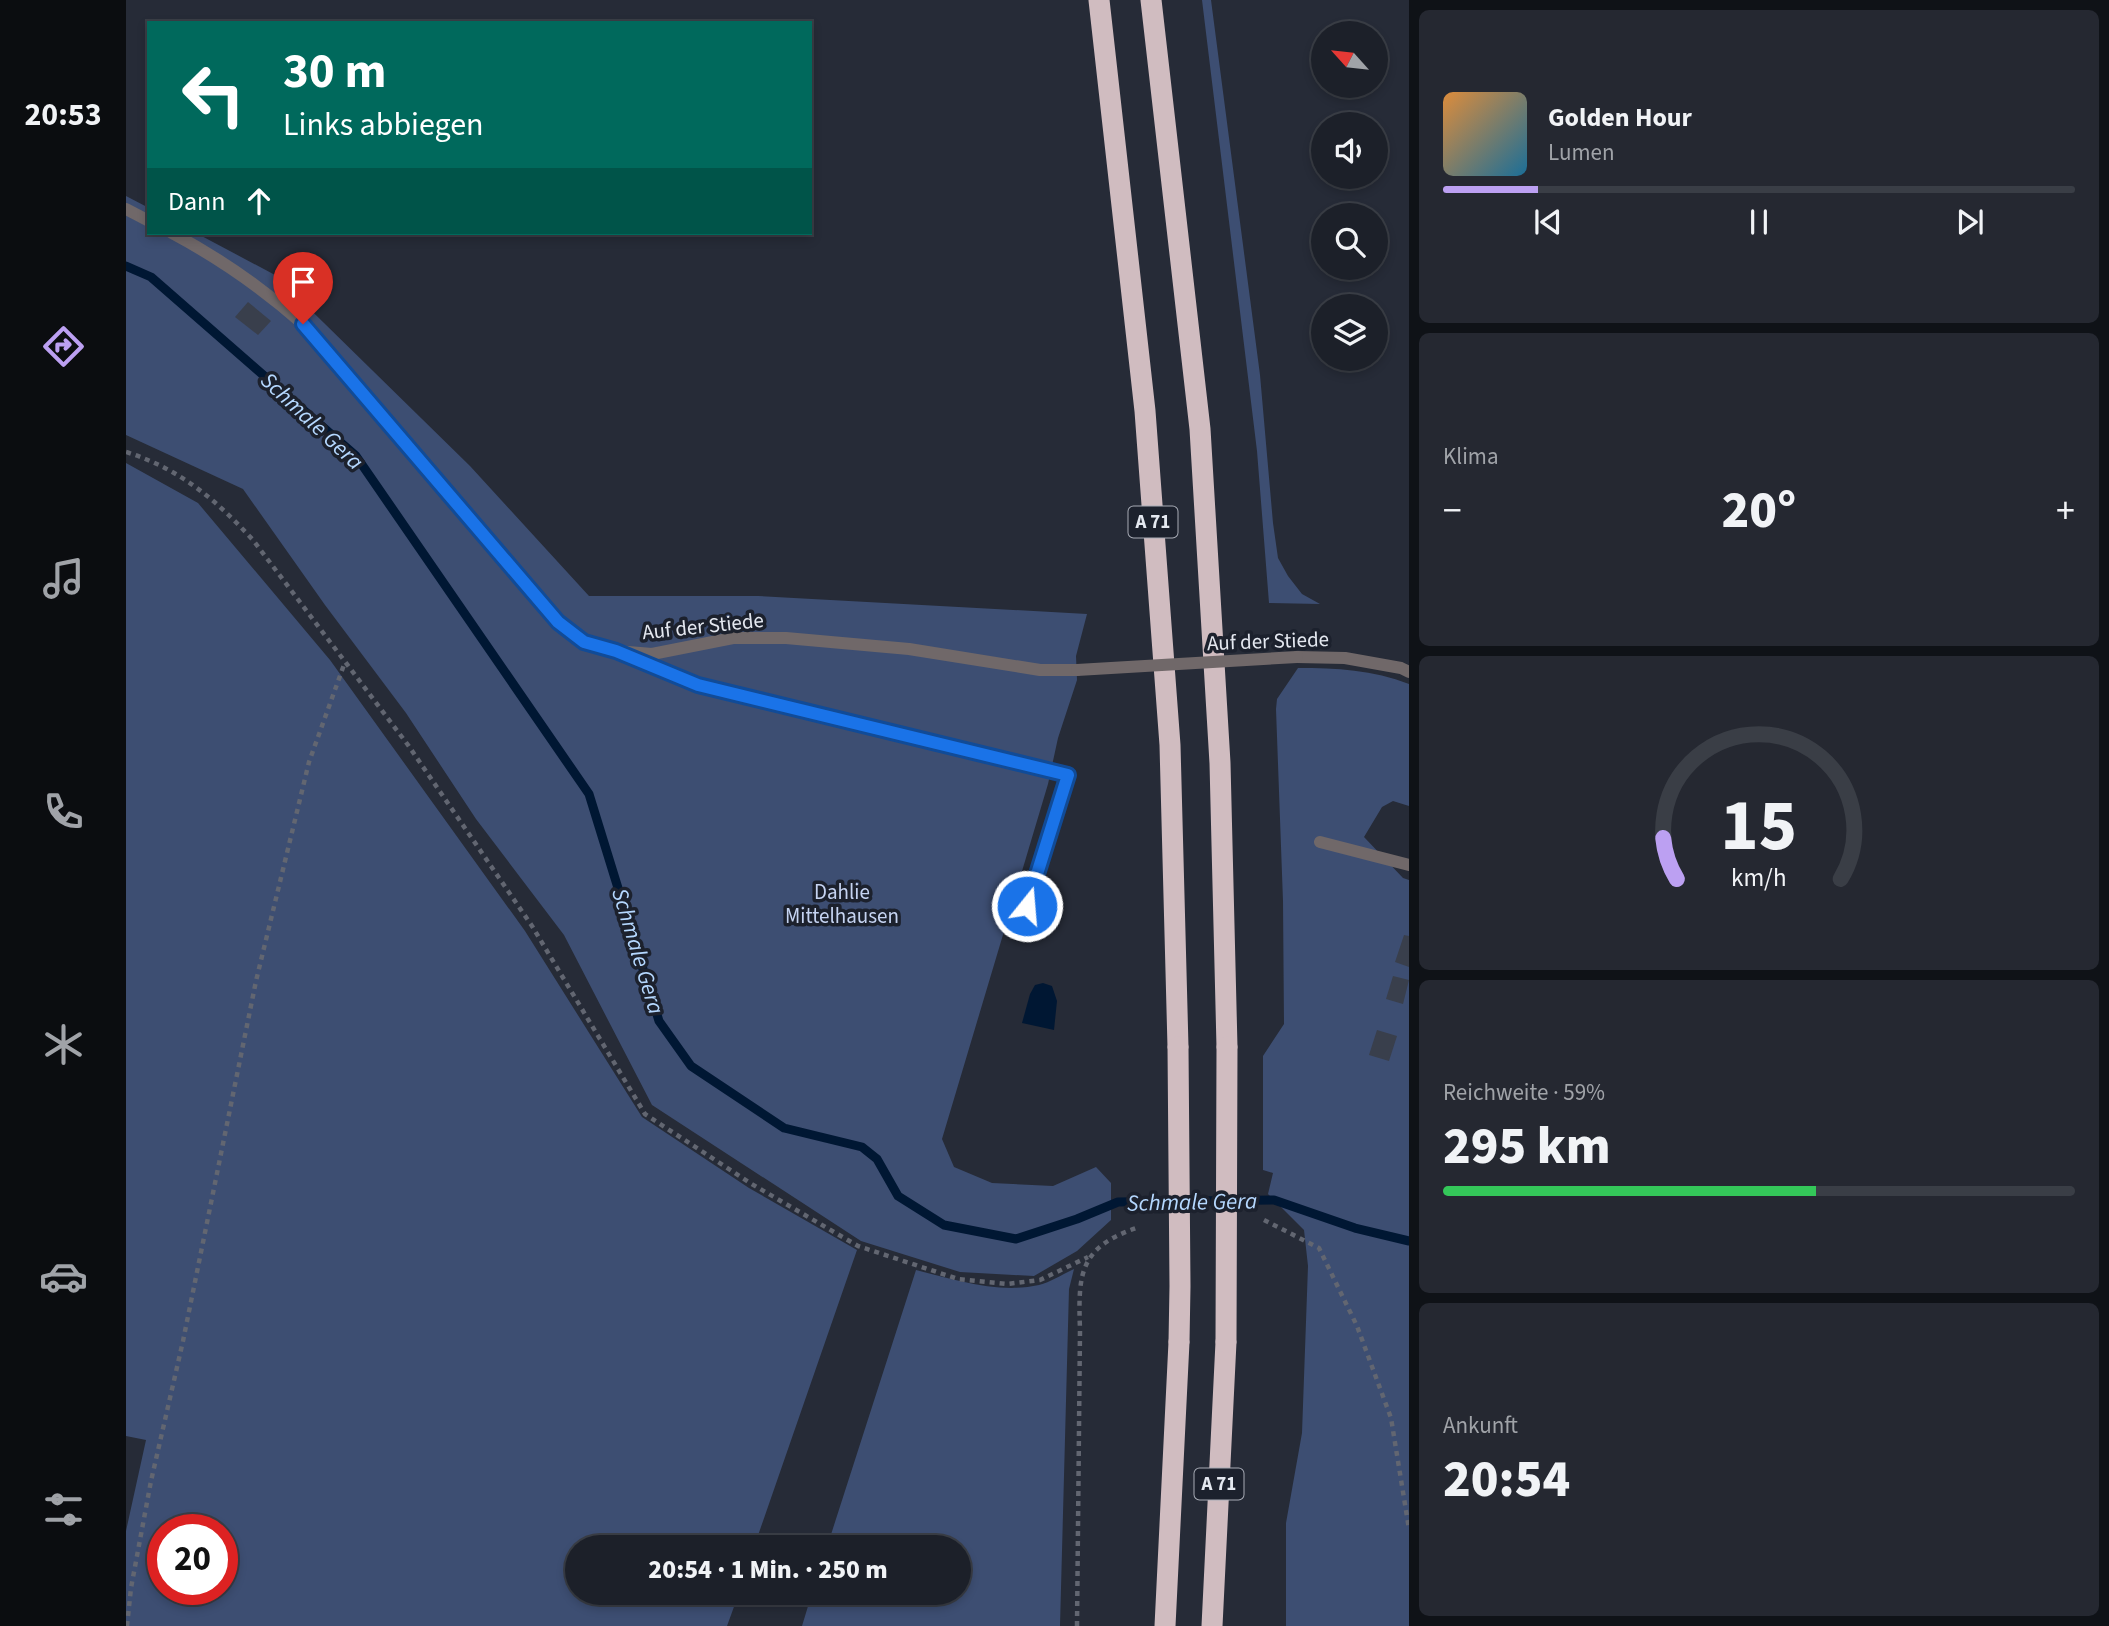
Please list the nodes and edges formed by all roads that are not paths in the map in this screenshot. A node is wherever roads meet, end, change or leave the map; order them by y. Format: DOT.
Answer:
graph roads {
  1 [pos="1099,0"];
  2 [pos="1151,0"];
  3 [pos="126,209"];
  4 [pos="147,220"];
  5 [pos="175,235"];
  6 [pos="616,651"];
  7 [pos="1409,671"];
  8 [pos="1320,842"];
  9 [pos="1409,865"];
  10 [pos="1027,906"];
  11 [pos="1165,1626"];
  12 [pos="1212,1626"];
  1 -- 11 [label="highway, A 71, bridge"];
  2 -- 12 [label="highway, A 71, bridge"];
  3 -- 4 [label="lane"];
  5 -- 6 [label="lane, Auf der Stiede"];
  6 -- 7 [label="lane, Auf der Stiede, bridge"];
  6 -- 10 [label="lane"];
  8 -- 9 [label="lane"];
}
